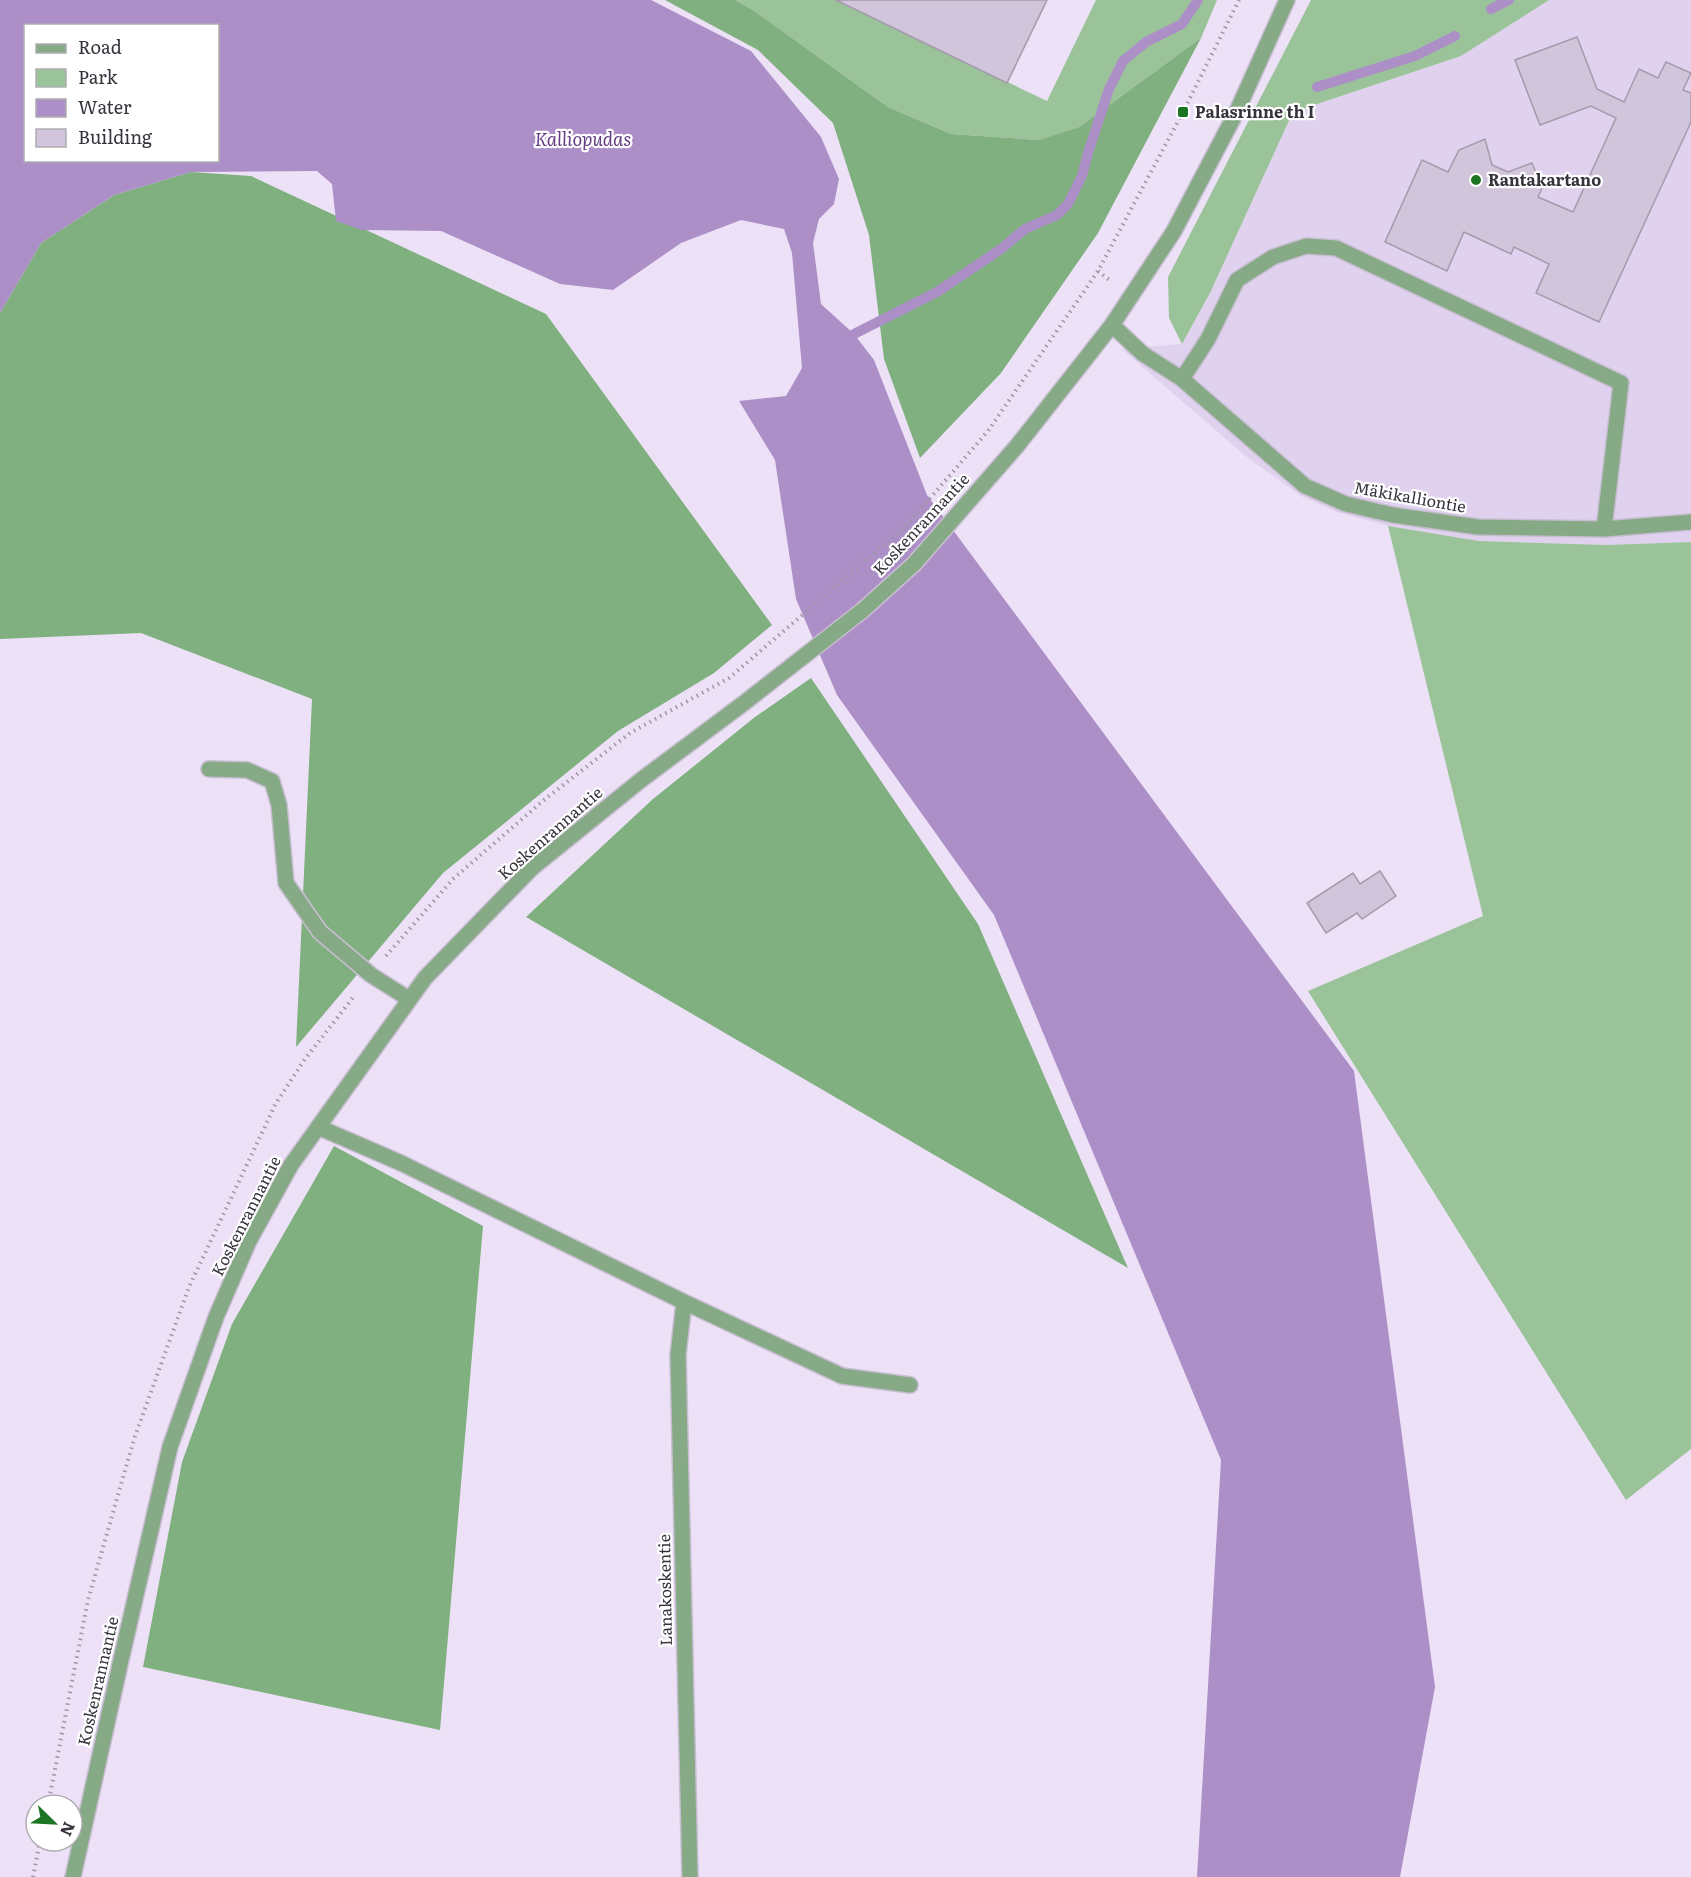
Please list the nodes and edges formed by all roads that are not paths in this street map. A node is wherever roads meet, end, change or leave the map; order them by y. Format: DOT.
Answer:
graph roads {
  1 [pos="1287,0"];
  2 [pos="1112,325"];
  3 [pos="1182,380"];
  4 [pos="1691,522"];
  5 [pos="1604,529"];
  6 [pos="209,769"];
  7 [pos="409,999"];
  8 [pos="318,1127"];
  9 [pos="684,1302"];
  10 [pos="910,1385"];
  11 [pos="73,1877"];
  12 [pos="690,1877"];
  1 -- 2 [label="street, Koskenrannantie"];
  2 -- 3 [label="street, Mäkikalliontie"];
  2 -- 7 [label="street, Koskenrannantie"];
  3 -- 5 [label="street, Mäkikalliontie"];
  3 -- 5 [label="street"];
  4 -- 5 [label="street, Mäkikalliontie"];
  6 -- 7 [label="street"];
  7 -- 8 [label="street, Koskenrannantie"];
  8 -- 9 [label="street"];
  8 -- 11 [label="street, Koskenrannantie"];
  9 -- 10 [label="street"];
  9 -- 12 [label="street, Lanakoskentie"];
}
